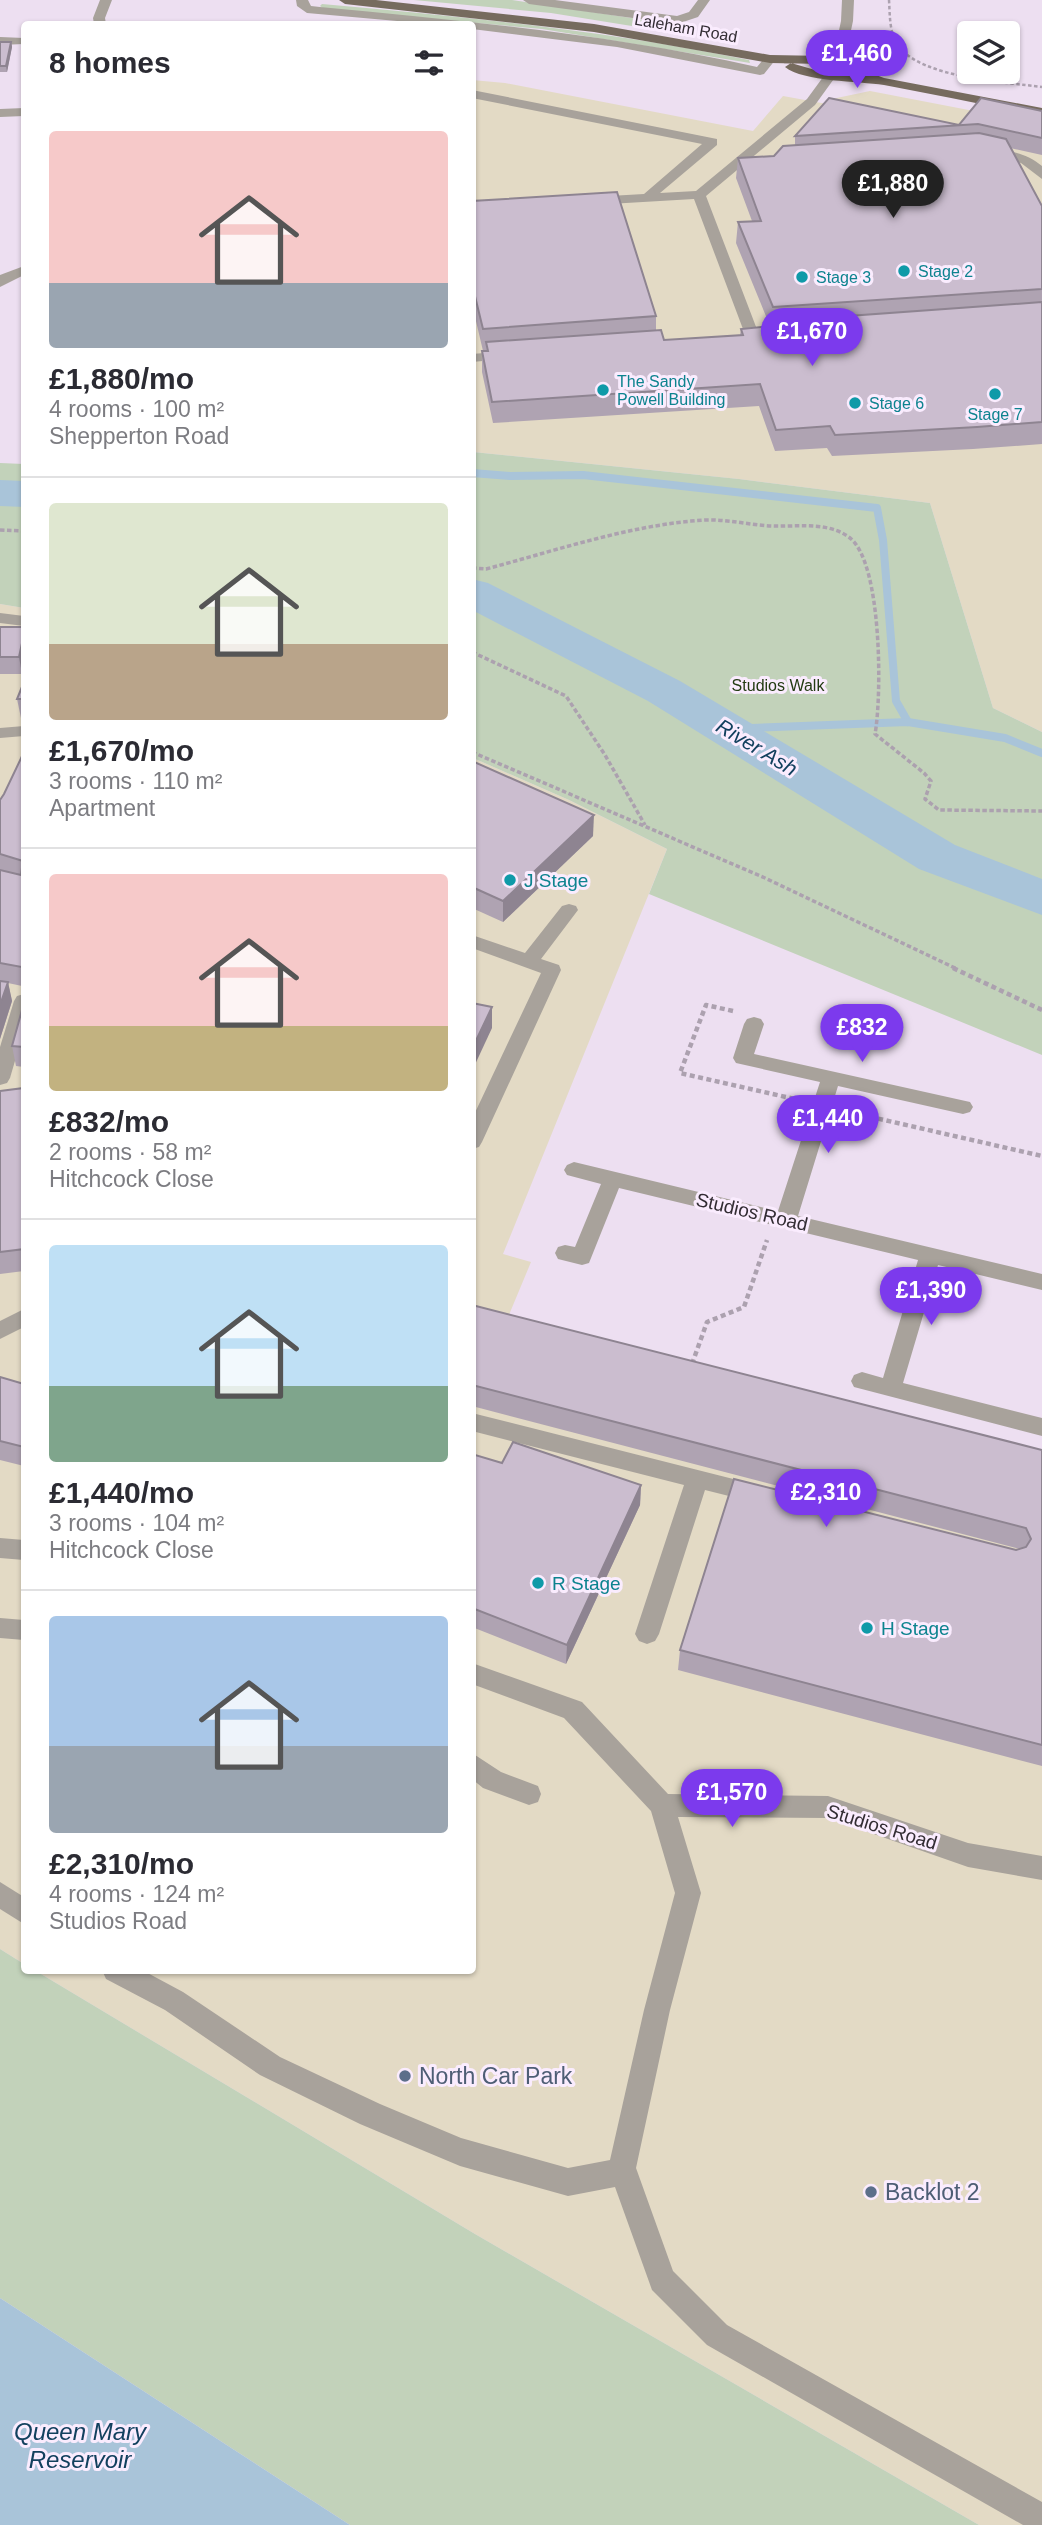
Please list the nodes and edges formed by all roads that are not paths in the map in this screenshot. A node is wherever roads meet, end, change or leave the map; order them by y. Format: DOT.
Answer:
graph roads {
  1 [pos="106,0"];
  2 [pos="302,0"];
  3 [pos="345,0"];
  4 [pos="354,0"];
  5 [pos="529,0"];
  6 [pos="704,0"];
  7 [pos="848,0"];
  8 [pos="100,21"];
  9 [pos="427,21"];
  10 [pos="476,26"];
  11 [pos="0,41"];
  12 [pos="21,41"];
  13 [pos="841,41"];
  14 [pos="770,59"];
  15 [pos="813,67"];
  16 [pos="837,71"];
  17 [pos="476,95"];
  18 [pos="814,96"];
  19 [pos="1042,112"];
  20 [pos="0,113"];
  21 [pos="21,113"];
  22 [pos="976,148"];
  23 [pos="767,160"];
  24 [pos="740,162"];
  25 [pos="1042,175"];
  26 [pos="699,195"];
  27 [pos="647,198"];
  28 [pos="579,202"];
  29 [pos="21,271"];
  30 [pos="0,283"];
  31 [pos="780,335"];
  32 [pos="526,354"];
  33 [pos="476,358"];
  34 [pos="0,618"];
  35 [pos="21,621"];
  36 [pos="21,731"];
  37 [pos="0,733"];
  38 [pos="569,910"];
  39 [pos="476,943"];
  40 [pos="528,962"];
  41 [pos="20,995"];
  42 [pos="754,1024"];
  43 [pos="0,1078"];
  44 [pos="831,1078"];
  45 [pos="963,1107"];
  46 [pos="476,1133"];
  47 [pos="574,1170"];
  48 [pos="613,1179"];
  49 [pos="780,1219"];
  50 [pos="565,1253"];
  51 [pos="930,1255"];
  52 [pos="1042,1282"];
  53 [pos="862,1381"];
  54 [pos="891,1387"];
  55 [pos="476,1423"];
  56 [pos="1042,1427"];
  57 [pos="697,1479"];
  58 [pos="775,1499"];
  59 [pos="0,1548"];
  60 [pos="21,1550"];
  61 [pos="0,1628"];
  62 [pos="21,1630"];
  63 [pos="647,1634"];
  64 [pos="476,1674"];
  65 [pos="476,1767"];
  66 [pos="529,1794"];
  67 [pos="662,1805"];
  68 [pos="1042,1868"];
  69 [pos="0,1894"];
  70 [pos="21,1910"];
  71 [pos="123,1974"];
  72 [pos="624,2171"];
  73 [pos="1042,2519"];
  1 -- 8 [label="street"];
  2 -- 9 [label="street"];
  3 -- 4 [label="main road, Laleham Road"];
  4 -- 14 [label="main road, Laleham Road"];
  5 -- 6 [label="street, Laleham Road"];
  7 -- 13 [label="street"];
  10 -- 14 [label="street, Laleham Road"];
  11 -- 12 [label="street"];
  13 -- 15 [label="street"];
  13 -- 16 [label="street"];
  14 -- 15 [label="main road, Laleham Road"];
  15 -- 16 [label="main road, Laleham Road"];
  15 -- 18 [label="street"];
  16 -- 18 [label="street"];
  16 -- 19 [label="main road, Laleham Road"];
  17 -- 27 [label="street"];
  18 -- 24 [label="street"];
  20 -- 21 [label="street"];
  22 -- 25 [label="street"];
  23 -- 24 [label="street"];
  24 -- 26 [label="street"];
  26 -- 27 [label="street"];
  26 -- 31 [label="street"];
  27 -- 28 [label="street"];
  29 -- 30 [label="street"];
  32 -- 33 [label="street"];
  34 -- 35 [label="street"];
  36 -- 37 [label="street"];
  38 -- 40 [label="street"];
  39 -- 40 [label="street"];
  40 -- 46 [label="street"];
  41 -- 43 [label="street"];
  42 -- 44 [label="street"];
  44 -- 45 [label="street"];
  44 -- 49 [label="street"];
  47 -- 48 [label="street, Studios Road"];
  48 -- 49 [label="street, Studios Road"];
  48 -- 50 [label="street"];
  49 -- 51 [label="street, Studios Road"];
  51 -- 52 [label="street, Studios Road"];
  51 -- 54 [label="street"];
  53 -- 54 [label="street"];
  54 -- 56 [label="street"];
  55 -- 57 [label="street"];
  57 -- 58 [label="street"];
  57 -- 63 [label="street"];
  59 -- 60 [label="street"];
  61 -- 62 [label="street"];
  64 -- 67 [label="street"];
  65 -- 66 [label="street"];
  67 -- 68 [label="street, Studios Road"];
  67 -- 72 [label="street"];
  69 -- 70 [label="street"];
  71 -- 72 [label="street"];
  72 -- 73 [label="street"];
}
